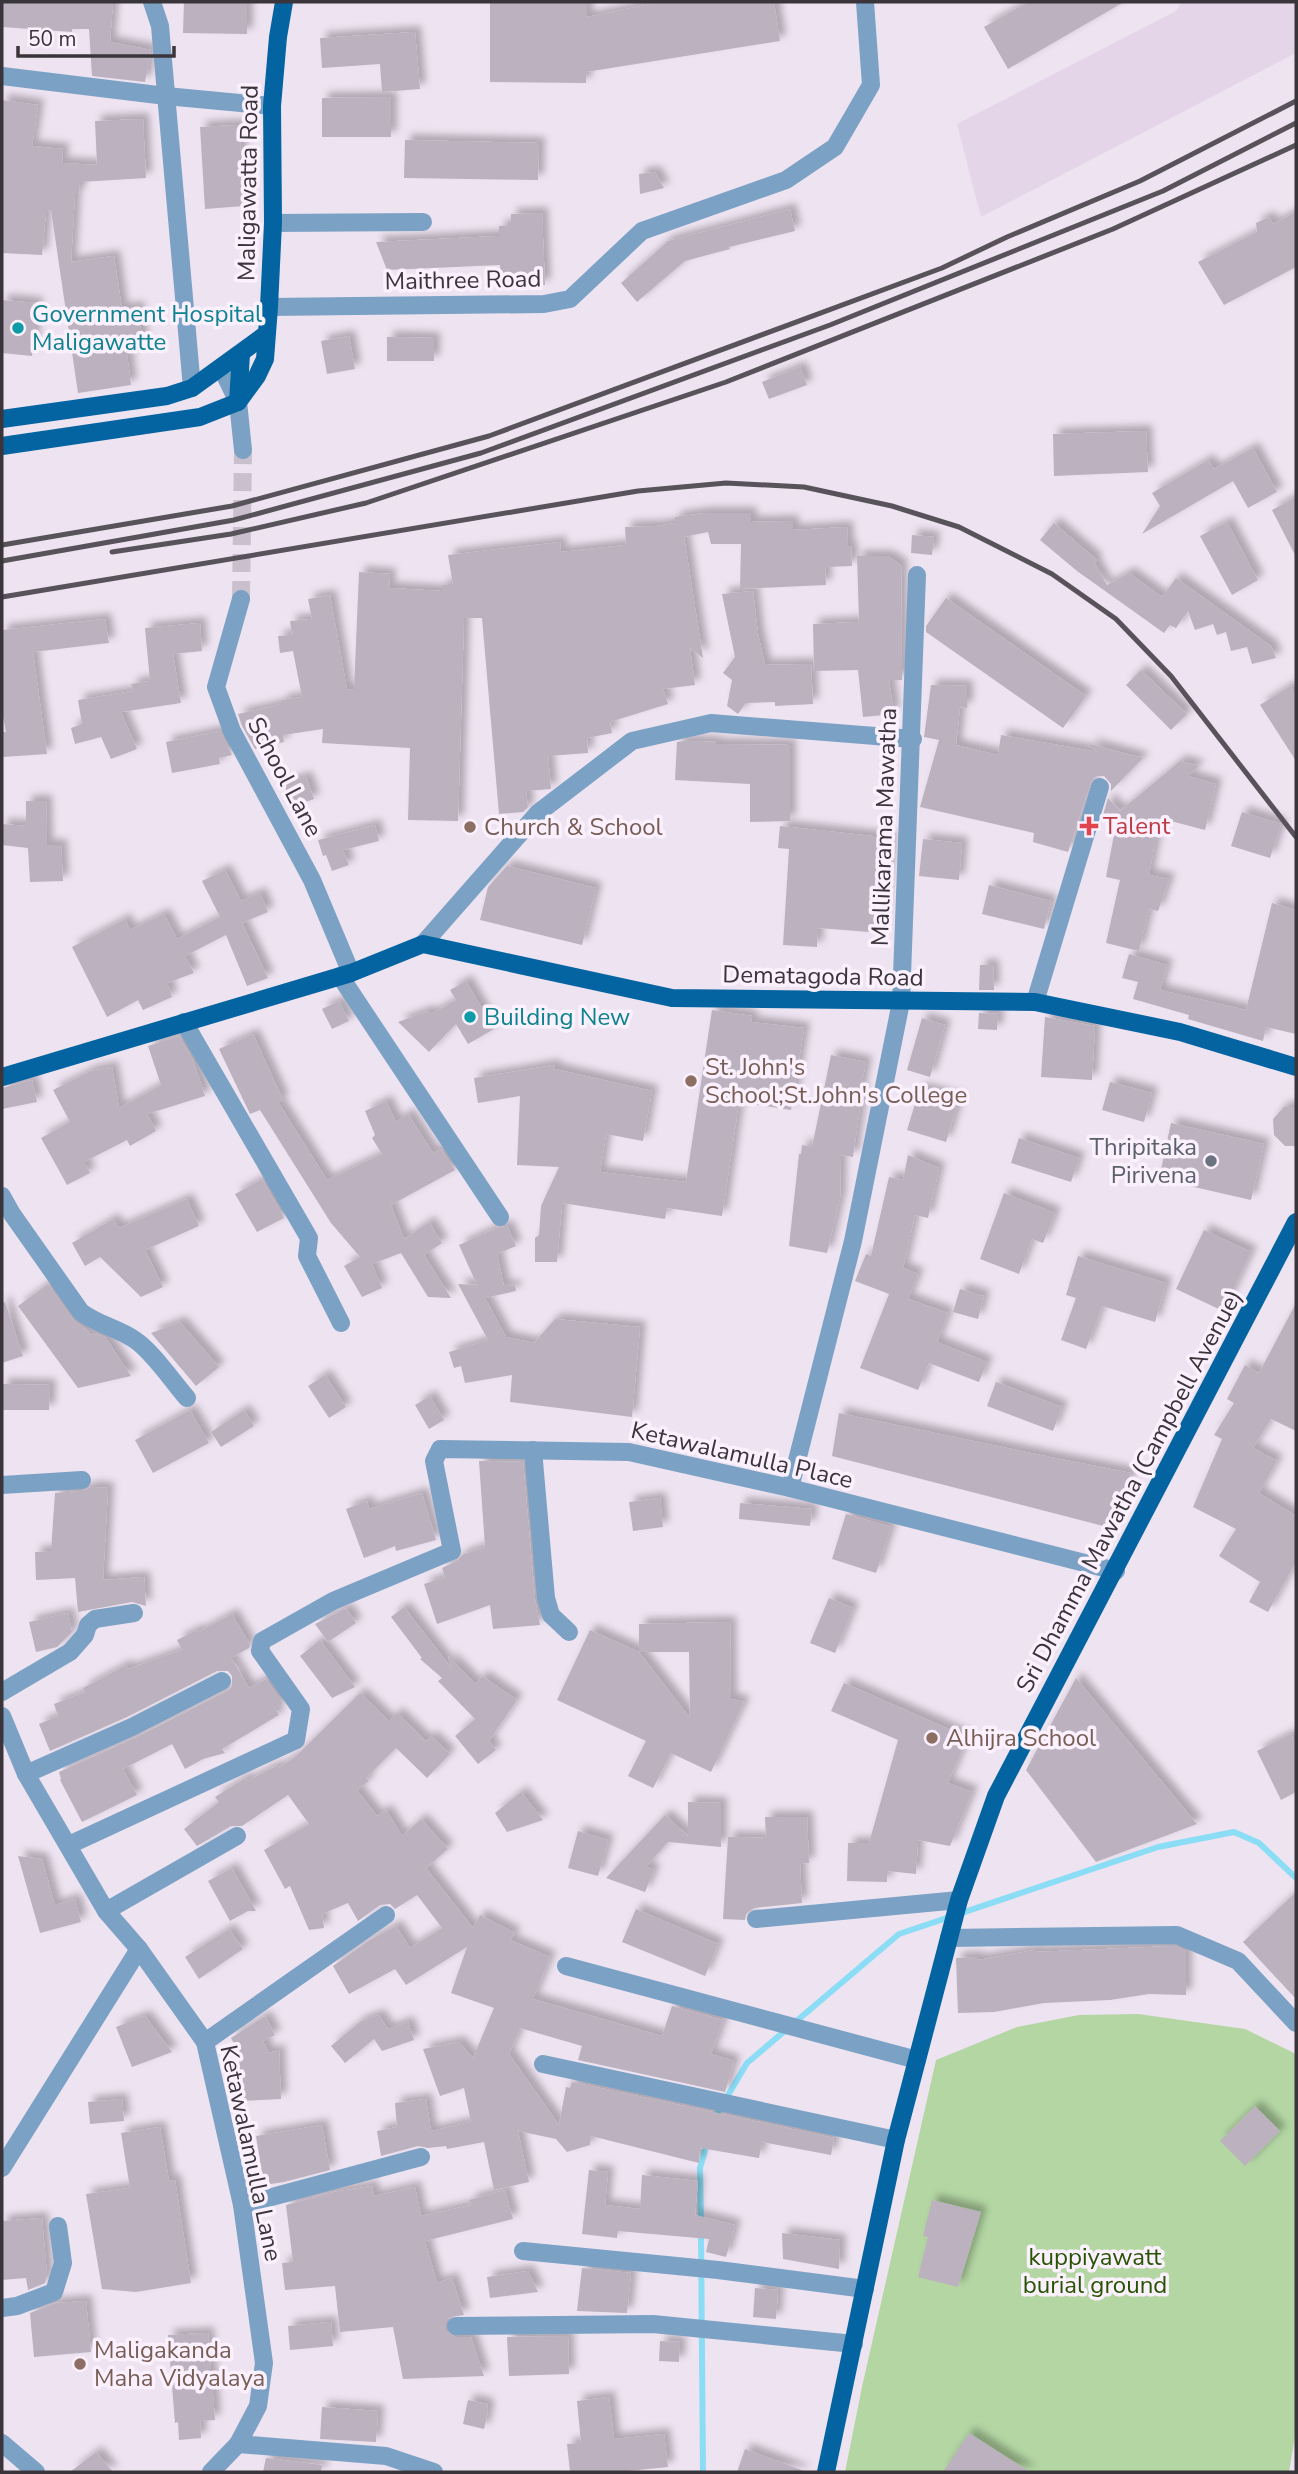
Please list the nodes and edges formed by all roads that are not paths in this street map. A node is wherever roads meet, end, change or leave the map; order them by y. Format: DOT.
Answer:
graph roads {
  1 [pos="152,2"];
  2 [pos="284,2"];
  3 [pos="865,2"];
  4 [pos="2,76"];
  5 [pos="166,96"];
  6 [pos="272,106"];
  7 [pos="423,222"];
  8 [pos="273,223"];
  9 [pos="269,307"];
  10 [pos="265,335"];
  11 [pos="241,354"];
  12 [pos="221,367"];
  13 [pos="192,388"];
  14 [pos="238,402"];
  15 [pos="62,410"];
  16 [pos="2,419"];
  17 [pos="66,437"];
  18 [pos="2,446"];
  19 [pos="243,450"];
  20 [pos="917,575"];
  21 [pos="241,599"];
  22 [pos="913,739"];
  23 [pos="1100,787"];
  24 [pos="423,944"];
  25 [pos="345,975"];
  26 [pos="901,1002"];
  27 [pos="1035,1002"];
  28 [pos="184,1023"];
  29 [pos="1296,1067"];
  30 [pos="2,1077"];
  31 [pos="2,1196"];
  32 [pos="500,1217"];
  33 [pos="1296,1222"];
  34 [pos="341,1323"];
  35 [pos="187,1398"];
  36 [pos="533,1450"];
  37 [pos="82,1480"];
  38 [pos="2,1485"];
  39 [pos="790,1488"];
  40 [pos="1116,1572"];
  41 [pos="134,1613"];
  42 [pos="569,1632"];
  43 [pos="222,1681"];
  44 [pos="2,1692"];
  45 [pos="2,1716"];
  46 [pos="26,1774"];
  47 [pos="237,1836"];
  48 [pos="69,1845"];
  49 [pos="959,1903"];
  50 [pos="106,1911"];
  51 [pos="387,1915"];
  52 [pos="756,1919"];
  53 [pos="951,1930"];
  54 [pos="139,1949"];
  55 [pos="566,1966"];
  56 [pos="1296,2023"];
  57 [pos="205,2042"];
  58 [pos="917,2060"];
  59 [pos="543,2064"];
  60 [pos="895,2140"];
  61 [pos="421,2157"];
  62 [pos="2,2168"];
  63 [pos="242,2205"];
  64 [pos="58,2226"];
  65 [pos="523,2251"];
  66 [pos="865,2289"];
  67 [pos="2,2308"];
  68 [pos="456,2326"];
  69 [pos="854,2344"];
  70 [pos="2,2443"];
  71 [pos="238,2444"];
  72 [pos="36,2472"];
  73 [pos="211,2472"];
  74 [pos="434,2472"];
  75 [pos="826,2472"];
  1 -- 5 [label="street"];
  2 -- 6 [label="main road, Maligawatta Road"];
  3 -- 9 [label="street, Maithree Road"];
  4 -- 5 [label="street"];
  5 -- 6 [label="street"];
  5 -- 13 [label="street"];
  6 -- 8 [label="main road, Maligawatta Road"];
  7 -- 8 [label="street"];
  8 -- 9 [label="main road, Maligawatta Road"];
  9 -- 10 [label="main road, Maligawatta Road"];
  10 -- 11 [label="main road"];
  10 -- 14 [label="main road, Maligawatta Road"];
  11 -- 12 [label="main road"];
  11 -- 14 [label="main road"];
  12 -- 13 [label="main road"];
  12 -- 14 [label="street"];
  13 -- 15 [label="main road"];
  14 -- 17 [label="main road"];
  14 -- 19 [label="street"];
  15 -- 16 [label="main road"];
  15 -- 17 [label="main road"];
  17 -- 18 [label="main road"];
  20 -- 22 [label="street, Mallikarama Mawatha"];
  21 -- 25 [label="street, School Lane"];
  22 -- 24 [label="street"];
  22 -- 26 [label="street, Mallikarama Mawatha"];
  23 -- 27 [label="street"];
  24 -- 25 [label="main road"];
  24 -- 26 [label="main road, Dematagoda Road"];
  25 -- 28 [label="main road"];
  25 -- 32 [label="street, School Lane"];
  26 -- 27 [label="main road, Dematagoda Road"];
  26 -- 39 [label="street, Mallikarama Mawatha"];
  27 -- 29 [label="main road, Dematagoda Road"];
  28 -- 30 [label="main road"];
  28 -- 34 [label="street"];
  31 -- 35 [label="street"];
  33 -- 40 [label="main road, Sri Dhamma Mawatha (Campbell Avenue)"];
  36 -- 39 [label="street, Ketawalamulla Place"];
  36 -- 42 [label="street"];
  36 -- 48 [label="street, Ketawalamulla Place"];
  37 -- 38 [label="street"];
  39 -- 40 [label="street, Ketawalamulla Place"];
  40 -- 49 [label="main road, Sri Dhamma Mawatha (Campbell Avenue)"];
  41 -- 44 [label="street"];
  43 -- 46 [label="street"];
  45 -- 46 [label="street, Ketawalamulla Lane"];
  46 -- 48 [label="street, Ketawalamulla Lane"];
  47 -- 50 [label="street"];
  48 -- 50 [label="street, Ketawalamulla Lane"];
  49 -- 52 [label="street"];
  49 -- 53 [label="main road, Sri Dhamma Mawatha (Campbell Avenue)"];
  50 -- 54 [label="street, Ketawalamulla Lane"];
  51 -- 57 [label="street"];
  53 -- 56 [label="street"];
  53 -- 58 [label="main road, Sri Dhamma Mawatha (Campbell Avenue)"];
  54 -- 57 [label="street, Ketawalamulla Lane"];
  54 -- 62 [label="street"];
  55 -- 58 [label="street"];
  57 -- 63 [label="street, Ketawalamulla Lane"];
  58 -- 60 [label="main road, Sri Dhamma Mawatha (Campbell Avenue)"];
  59 -- 60 [label="street"];
  60 -- 66 [label="main road, Sri Dhamma Mawatha (Campbell Avenue)"];
  61 -- 63 [label="street"];
  63 -- 71 [label="street, Ketawalamulla Lane"];
  64 -- 67 [label="street"];
  65 -- 66 [label="street"];
  66 -- 69 [label="main road, Sri Dhamma Mawatha (Campbell Avenue)"];
  68 -- 69 [label="street"];
  69 -- 75 [label="main road, Sri Dhamma Mawatha (Campbell Avenue)"];
  70 -- 72 [label="street"];
  71 -- 73 [label="street, Ketawalamulla Lane"];
  71 -- 74 [label="street"];
}
